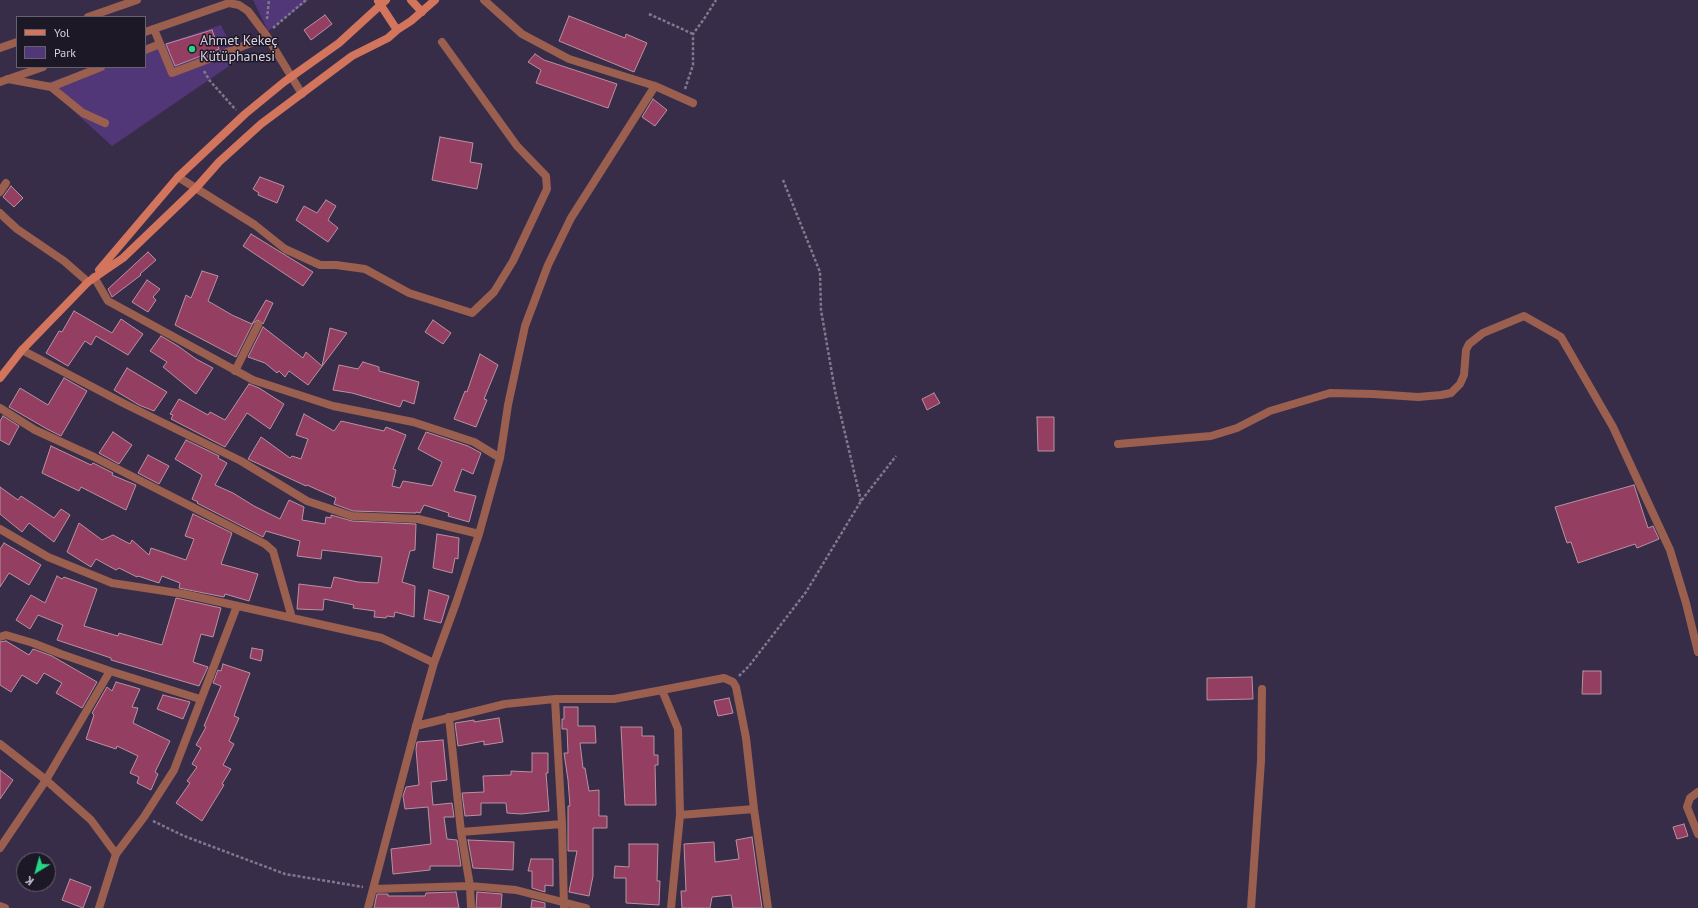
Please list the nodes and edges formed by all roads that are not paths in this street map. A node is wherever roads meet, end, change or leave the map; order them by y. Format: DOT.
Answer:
graph roads {
  1 [pos="137,0"];
  2 [pos="411,0"];
  3 [pos="436,0"];
  4 [pos="484,0"];
  5 [pos="381,2"];
  6 [pos="422,12"];
  7 [pos="91,16"];
  8 [pos="154,29"];
  9 [pos="397,30"];
  10 [pos="146,32"];
  11 [pos="266,36"];
  12 [pos="16,42"];
  13 [pos="442,42"];
  14 [pos="160,44"];
  15 [pos="0,48"];
  16 [pos="146,50"];
  17 [pos="40,68"];
  18 [pos="98,68"];
  19 [pos="291,77"];
  20 [pos="8,79"];
  21 [pos="0,82"];
  22 [pos="655,86"];
  23 [pos="51,87"];
  24 [pos="302,94"];
  25 [pos="693,103"];
  26 [pos="105,123"];
  27 [pos="178,177"];
  28 [pos="6,183"];
  29 [pos="196,188"];
  30 [pos="0,192"];
  31 [pos="2,216"];
  32 [pos="91,280"];
  33 [pos="258,325"];
  34 [pos="22,350"];
  35 [pos="235,371"];
  36 [pos="0,378"];
  37 [pos="0,408"];
  38 [pos="1118,444"];
  39 [pos="500,458"];
  40 [pos="0,529"];
  41 [pos="479,534"];
  42 [pos="237,606"];
  43 [pos="292,618"];
  44 [pos="0,637"];
  45 [pos="1698,652"];
  46 [pos="434,664"];
  47 [pos="110,671"];
  48 [pos="1262,689"];
  49 [pos="662,690"];
  50 [pos="200,699"];
  51 [pos="554,699"];
  52 [pos="450,716"];
  53 [pos="416,726"];
  54 [pos="0,744"];
  55 [pos="46,780"];
  56 [pos="1698,792"];
  57 [pos="754,809"];
  58 [pos="680,815"];
  59 [pos="562,824"];
  60 [pos="461,832"];
  61 [pos="1698,834"];
  62 [pos="0,848"];
  63 [pos="116,854"];
  64 [pos="470,886"];
  65 [pos="373,889"];
  66 [pos="564,905"];
  67 [pos="0,906"];
  68 [pos="5,908"];
  69 [pos="99,908"];
  70 [pos="368,908"];
  71 [pos="471,908"];
  72 [pos="586,908"];
  73 [pos="672,908"];
  74 [pos="768,908"];
  75 [pos="1251,908"];
  1 -- 7 [label="street"];
  2 -- 6 [label="main road"];
  3 -- 6 [label="main road"];
  4 -- 22 [label="street"];
  5 -- 9 [label="main road"];
  5 -- 19 [label="main road"];
  6 -- 9 [label="main road"];
  8 -- 10 [label="street"];
  8 -- 11 [label="street"];
  8 -- 14 [label="street"];
  9 -- 24 [label="main road"];
  11 -- 14 [label="street"];
  11 -- 19 [label="street"];
  12 -- 15 [label="street"];
  13 -- 29 [label="street"];
  14 -- 16 [label="street"];
  17 -- 20 [label="street"];
  18 -- 23 [label="street"];
  19 -- 24 [label="street"];
  19 -- 27 [label="main road"];
  20 -- 21 [label="street"];
  20 -- 23 [label="street"];
  22 -- 25 [label="street"];
  22 -- 39 [label="street"];
  23 -- 26 [label="street"];
  24 -- 29 [label="main road"];
  27 -- 29 [label="street"];
  27 -- 32 [label="main road"];
  28 -- 30 [label="street"];
  29 -- 32 [label="main road"];
  31 -- 32 [label="street"];
  32 -- 34 [label="main road"];
  32 -- 35 [label="street"];
  33 -- 35 [label="street"];
  34 -- 36 [label="main road"];
  34 -- 41 [label="street"];
  35 -- 39 [label="street"];
  37 -- 43 [label="street"];
  38 -- 45 [label="street"];
  39 -- 41 [label="street"];
  40 -- 42 [label="street"];
  41 -- 46 [label="street"];
  42 -- 43 [label="street"];
  42 -- 50 [label="street"];
  43 -- 46 [label="street"];
  44 -- 47 [label="street"];
  46 -- 53 [label="street"];
  47 -- 50 [label="street"];
  47 -- 55 [label="street"];
  48 -- 75 [label="street"];
  49 -- 51 [label="street"];
  49 -- 57 [label="street"];
  49 -- 58 [label="street"];
  50 -- 63 [label="street"];
  51 -- 52 [label="street"];
  51 -- 59 [label="street"];
  52 -- 53 [label="street"];
  52 -- 60 [label="street"];
  53 -- 65 [label="street"];
  54 -- 55 [label="street"];
  55 -- 62 [label="street"];
  55 -- 63 [label="street"];
  56 -- 61 [label="street"];
  57 -- 58 [label="street"];
  57 -- 74 [label="street"];
  58 -- 73 [label="street"];
  59 -- 60 [label="street"];
  59 -- 66 [label="street"];
  60 -- 64 [label="street"];
  63 -- 69 [label="street"];
  64 -- 65 [label="street"];
  64 -- 66 [label="street"];
  64 -- 71 [label="street"];
  65 -- 70 [label="street"];
  66 -- 72 [label="street"];
  67 -- 68 [label="street"];
}
